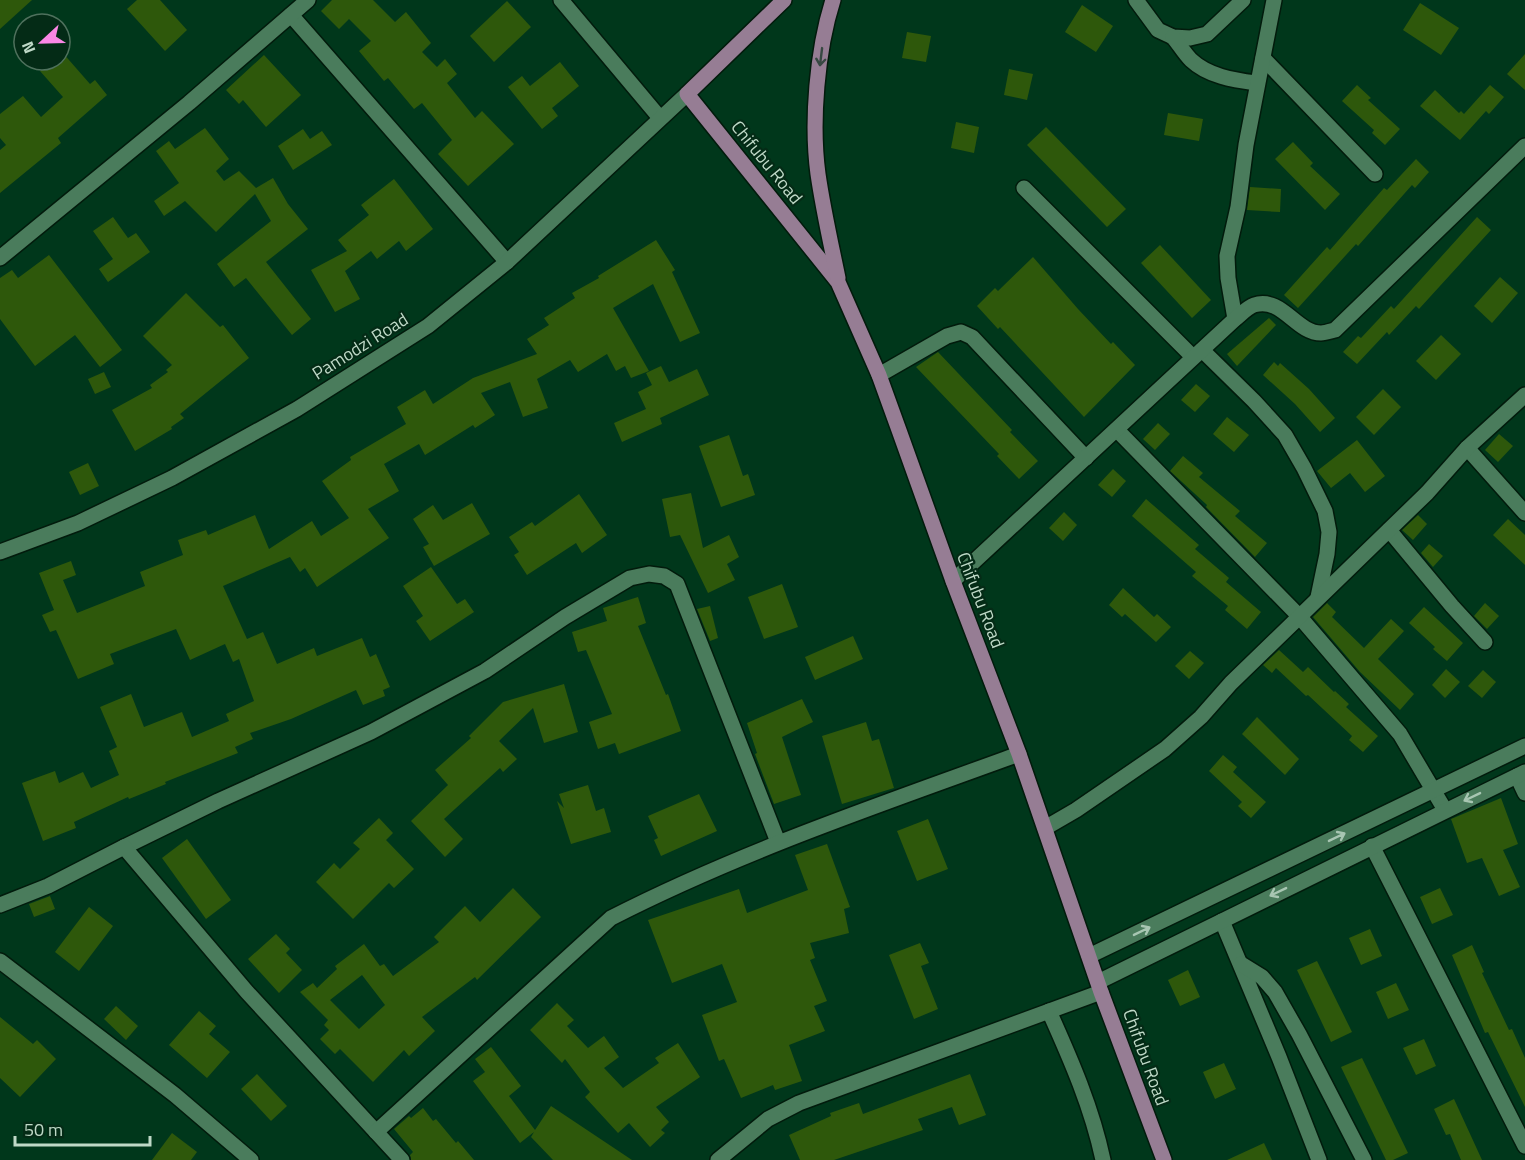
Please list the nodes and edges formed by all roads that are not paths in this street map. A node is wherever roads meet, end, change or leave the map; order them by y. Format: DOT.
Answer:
graph roads {
  1 [pos="308,0"];
  2 [pos="561,0"];
  3 [pos="784,0"];
  4 [pos="833,0"];
  5 [pos="1136,0"];
  6 [pos="1243,0"];
  7 [pos="1274,0"];
  8 [pos="291,15"];
  9 [pos="1173,37"];
  10 [pos="1263,58"];
  11 [pos="1256,83"];
  12 [pos="687,94"];
  13 [pos="660,118"];
  14 [pos="1525,146"];
  15 [pos="1375,174"];
  16 [pos="1024,188"];
  17 [pos="0,258"];
  18 [pos="507,262"];
  19 [pos="838,282"];
  20 [pos="1235,319"];
  21 [pos="1197,354"];
  22 [pos="879,375"];
  23 [pos="1525,395"];
  24 [pos="1117,430"];
  25 [pos="1467,448"];
  26 [pos="1086,458"];
  27 [pos="1525,513"];
  28 [pos="1389,530"];
  29 [pos="0,552"];
  30 [pos="953,581"];
  31 [pos="1318,597"];
  32 [pos="1299,616"];
  33 [pos="1485,642"];
  34 [pos="1525,746"];
  35 [pos="1019,754"];
  36 [pos="1521,774"];
  37 [pos="1432,789"];
  38 [pos="1525,793"];
  39 [pos="1445,810"];
  40 [pos="1045,828"];
  41 [pos="778,842"];
  42 [pos="1372,846"];
  43 [pos="124,847"];
  44 [pos="1298,856"];
  45 [pos="1310,877"];
  46 [pos="0,905"];
  47 [pos="1222,921"];
  48 [pos="1089,956"];
  49 [pos="0,961"];
  50 [pos="1241,964"];
  51 [pos="1100,987"];
  52 [pos="1049,1011"];
  53 [pos="376,1132"];
  54 [pos="1525,1146"];
  55 [pos="251,1160"];
  56 [pos="402,1160"];
  57 [pos="718,1160"];
  58 [pos="1103,1160"];
  59 [pos="1164,1160"];
  60 [pos="1318,1160"];
  61 [pos="1364,1160"];
  1 -- 8 [label="street"];
  2 -- 13 [label="street"];
  3 -- 12 [label="main road"];
  4 -- 19 [label="main road, one-way"];
  5 -- 9 [label="street"];
  6 -- 9 [label="street"];
  7 -- 10 [label="street"];
  8 -- 17 [label="street"];
  8 -- 18 [label="street"];
  9 -- 11 [label="street"];
  10 -- 11 [label="street"];
  10 -- 15 [label="street"];
  11 -- 20 [label="street"];
  12 -- 13 [label="street, Pamodzi Road"];
  12 -- 19 [label="main road, Chifubu Road"];
  13 -- 18 [label="street, Pamodzi Road"];
  14 -- 20 [label="street"];
  16 -- 21 [label="street"];
  18 -- 29 [label="street, Pamodzi Road"];
  19 -- 22 [label="main road, Chifubu Road"];
  20 -- 21 [label="street"];
  21 -- 24 [label="street"];
  21 -- 31 [label="street"];
  22 -- 26 [label="street"];
  22 -- 30 [label="main road, Chifubu Road"];
  23 -- 25 [label="street"];
  24 -- 26 [label="street"];
  24 -- 32 [label="street"];
  25 -- 27 [label="street"];
  25 -- 28 [label="street"];
  26 -- 30 [label="street"];
  28 -- 31 [label="street"];
  28 -- 33 [label="street"];
  30 -- 35 [label="main road, Chifubu Road"];
  31 -- 32 [label="street"];
  32 -- 37 [label="street"];
  32 -- 40 [label="street"];
  34 -- 37 [label="street"];
  35 -- 40 [label="main road, Chifubu Road"];
  35 -- 41 [label="street"];
  36 -- 38 [label="street"];
  36 -- 39 [label="street, one-way"];
  37 -- 39 [label="street"];
  44 -- 37 [label="street, one-way"];
  39 -- 42 [label="street"];
  40 -- 48 [label="main road, Chifubu Road"];
  41 -- 43 [label="street"];
  41 -- 53 [label="street"];
  42 -- 45 [label="street"];
  42 -- 54 [label="street"];
  43 -- 46 [label="street"];
  43 -- 53 [label="street"];
  44 -- 45 [label="street"];
  48 -- 44 [label="street, one-way"];
  45 -- 47 [label="street, one-way"];
  47 -- 50 [label="street"];
  47 -- 51 [label="street"];
  48 -- 51 [label="main road, Chifubu Road"];
  49 -- 55 [label="street"];
  50 -- 60 [label="street"];
  50 -- 61 [label="street"];
  51 -- 52 [label="street"];
  51 -- 59 [label="main road, Chifubu Road"];
  52 -- 57 [label="street"];
  52 -- 58 [label="street"];
  53 -- 56 [label="street"];
}
